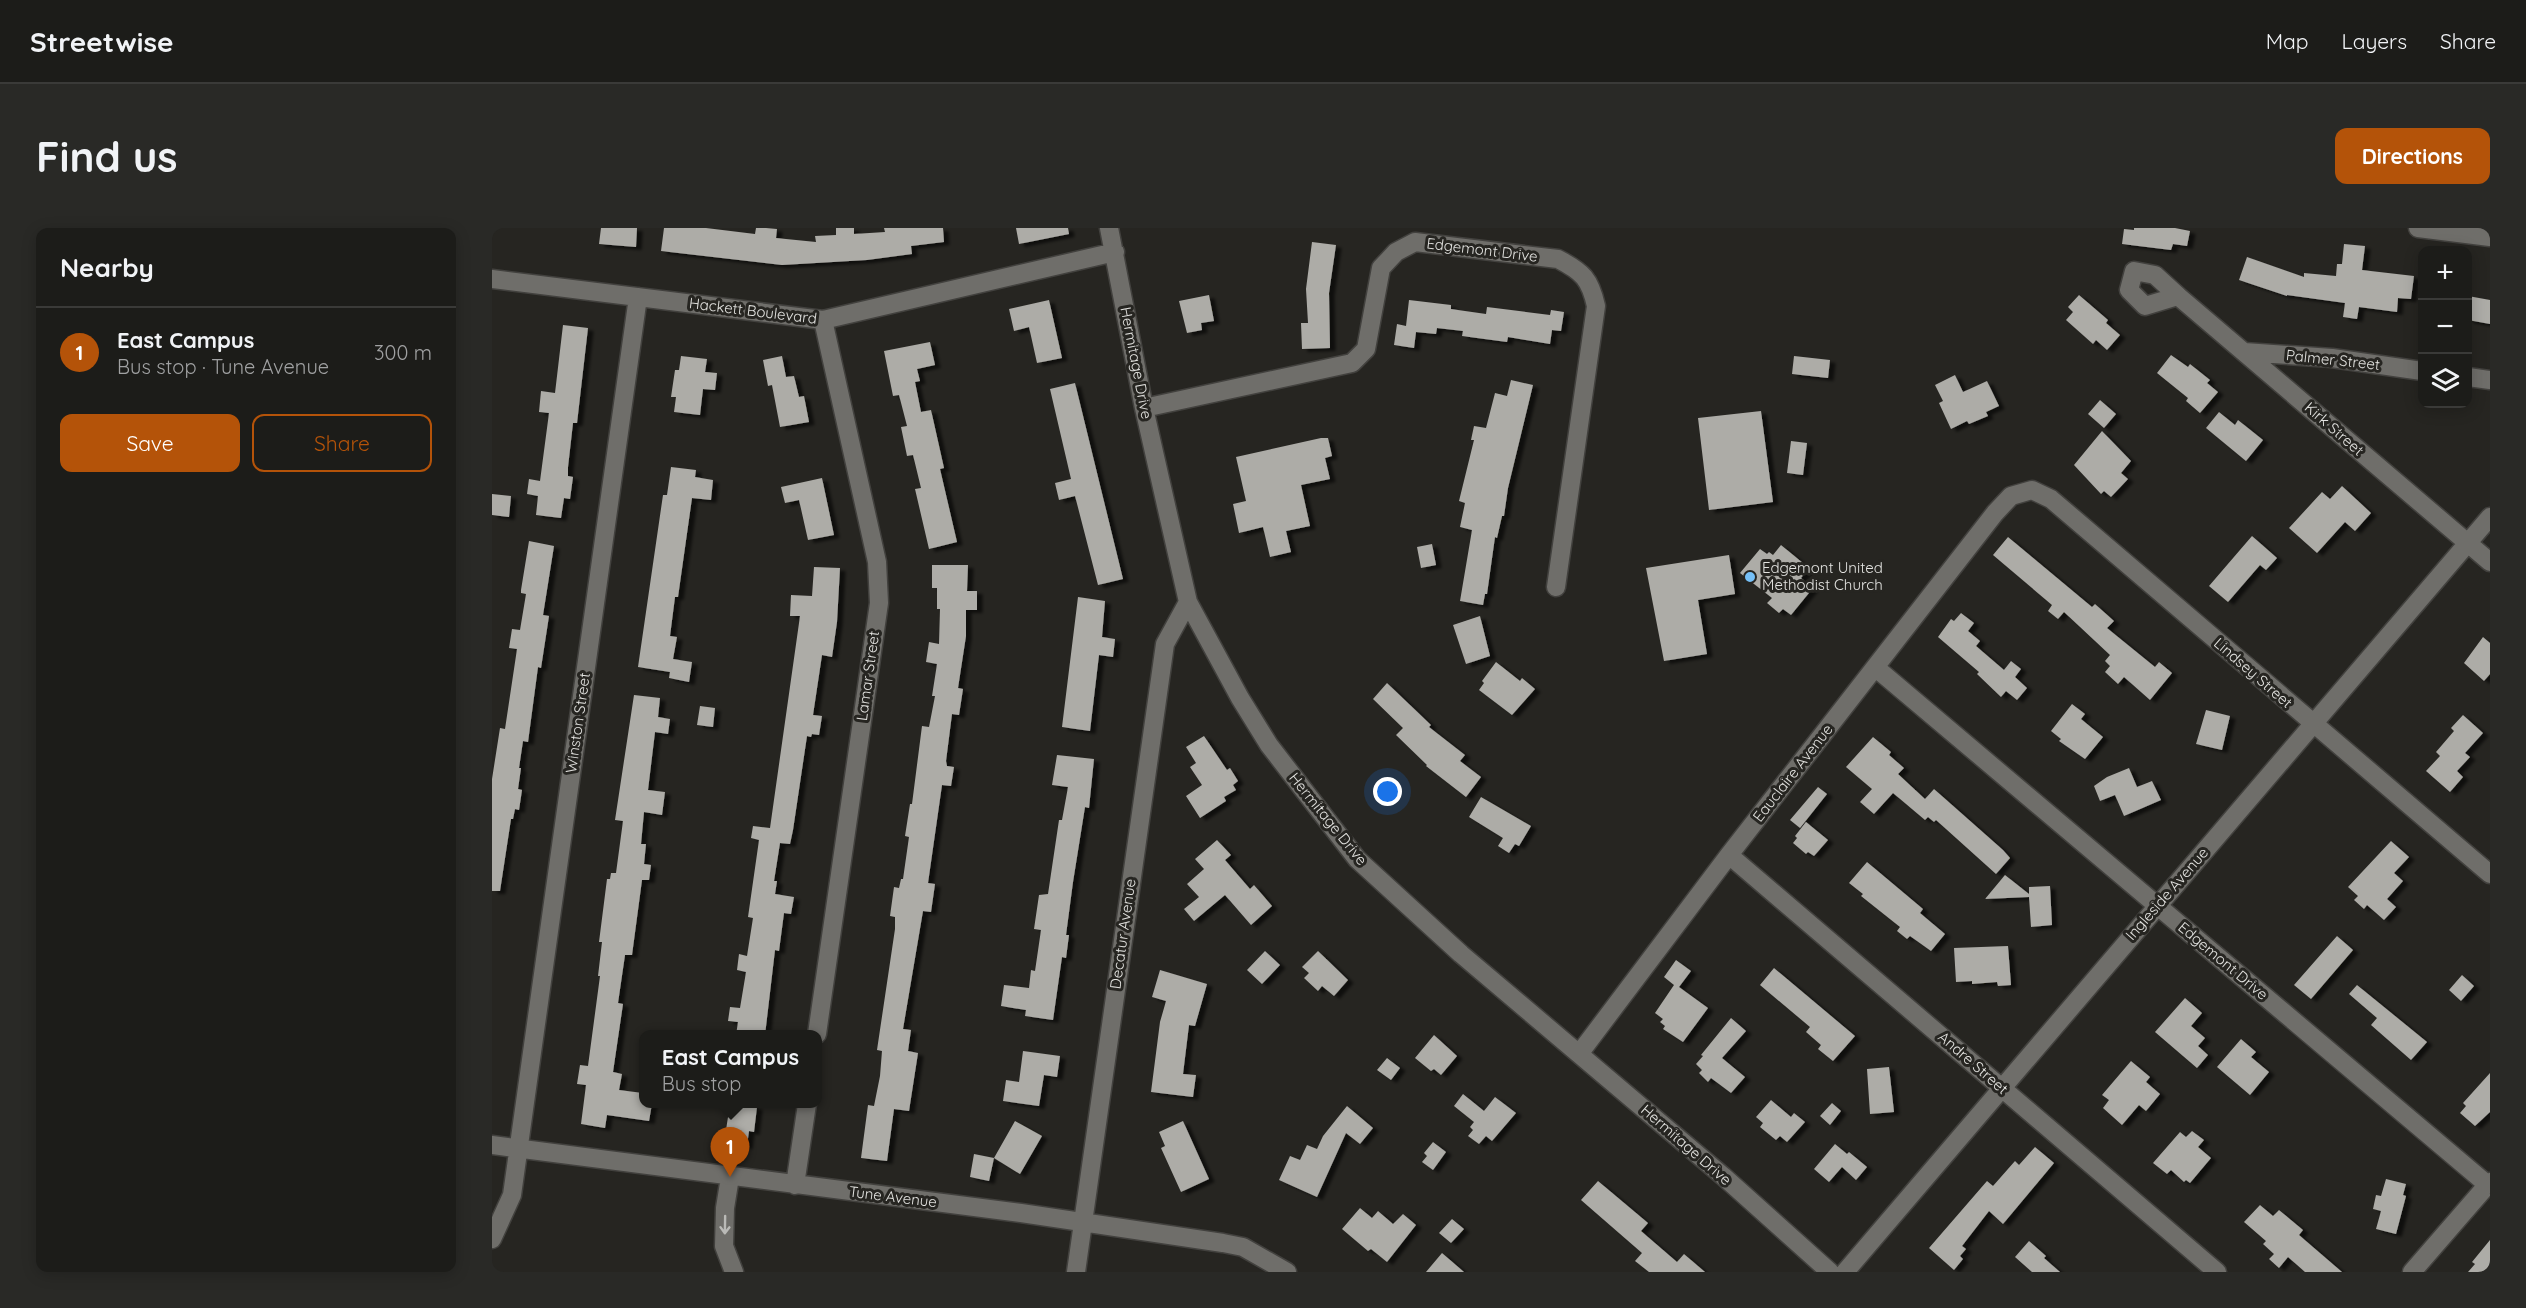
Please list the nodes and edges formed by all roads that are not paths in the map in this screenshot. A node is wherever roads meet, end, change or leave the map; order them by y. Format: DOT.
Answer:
graph roads {
  1 [pos="1109,228"];
  2 [pos="2418,228"];
  3 [pos="2490,237"];
  4 [pos="1115,252"];
  5 [pos="492,279"];
  6 [pos="2178,296"];
  7 [pos="638,297"];
  8 [pos="824,320"];
  9 [pos="2244,352"];
  10 [pos="2418,370"];
  11 [pos="2472,378"];
  12 [pos="2490,380"];
  13 [pos="1144,408"];
  14 [pos="2010,496"];
  15 [pos="2490,517"];
  16 [pos="2468,543"];
  17 [pos="2490,562"];
  18 [pos="1556,587"];
  19 [pos="1188,602"];
  20 [pos="1876,668"];
  21 [pos="2313,724"];
  22 [pos="1729,855"];
  23 [pos="2490,874"];
  24 [pos="2158,906"];
  25 [pos="818,1030"];
  26 [pos="1579,1054"];
  27 [pos="2002,1088"];
  28 [pos="806,1108"];
  29 [pos="492,1145"];
  30 [pos="519,1148"];
  31 [pos="730,1177"];
  32 [pos="2489,1183"];
  33 [pos="795,1185"];
  34 [pos="1083,1223"];
  35 [pos="492,1239"];
  36 [pos="734,1272"];
  37 [pos="1076,1272"];
  38 [pos="1287,1272"];
  39 [pos="1830,1272"];
  40 [pos="1845,1272"];
  41 [pos="2217,1272"];
  42 [pos="2412,1272"];
  1 -- 4 [label="street, Hermitage Drive"];
  2 -- 3 [label="street"];
  4 -- 8 [label="street, Hackett Boulevard"];
  4 -- 13 [label="street, Hermitage Drive"];
  5 -- 7 [label="street, Hackett Boulevard"];
  6 -- 9 [label="street, Kirk Street"];
  7 -- 8 [label="street, Hackett Boulevard"];
  7 -- 30 [label="street, Winston Street"];
  8 -- 25 [label="street, Lamar Street"];
  9 -- 10 [label="street, Palmer Street"];
  9 -- 16 [label="street, Kirk Street"];
  11 -- 12 [label="street"];
  13 -- 18 [label="street, Edgemont Drive"];
  13 -- 19 [label="street, Hermitage Drive"];
  14 -- 20 [label="street, Eauclaire Avenue"];
  14 -- 21 [label="street, Lindsey Street"];
  15 -- 16 [label="street, Ingleside Avenue"];
  16 -- 17 [label="street, Kirk Street"];
  16 -- 21 [label="street, Ingleside Avenue"];
  19 -- 26 [label="street, Hermitage Drive"];
  19 -- 34 [label="street, Decatur Avenue"];
  20 -- 22 [label="street, Eauclaire Avenue"];
  20 -- 24 [label="street, Edgemont Drive"];
  21 -- 23 [label="street, Lindsey Street"];
  21 -- 24 [label="street, Ingleside Avenue"];
  22 -- 26 [label="street, Eauclaire Avenue"];
  22 -- 27 [label="street, Andre Street"];
  24 -- 27 [label="street, Ingleside Avenue"];
  24 -- 32 [label="street, Edgemont Drive"];
  26 -- 39 [label="street, Hermitage Drive"];
  27 -- 40 [label="street, Ingleside Avenue"];
  27 -- 41 [label="street, Andre Street"];
  28 -- 33 [label="street"];
  29 -- 30 [label="street, Tune Avenue"];
  30 -- 31 [label="street, Tune Avenue"];
  30 -- 35 [label="street, Winston Street"];
  31 -- 33 [label="street, Tune Avenue"];
  31 -- 36 [label="street, one-way"];
  32 -- 42 [label="street"];
  33 -- 34 [label="street, Tune Avenue"];
  34 -- 37 [label="street, Decatur Avenue"];
  34 -- 38 [label="street, Tune Avenue"];
}
